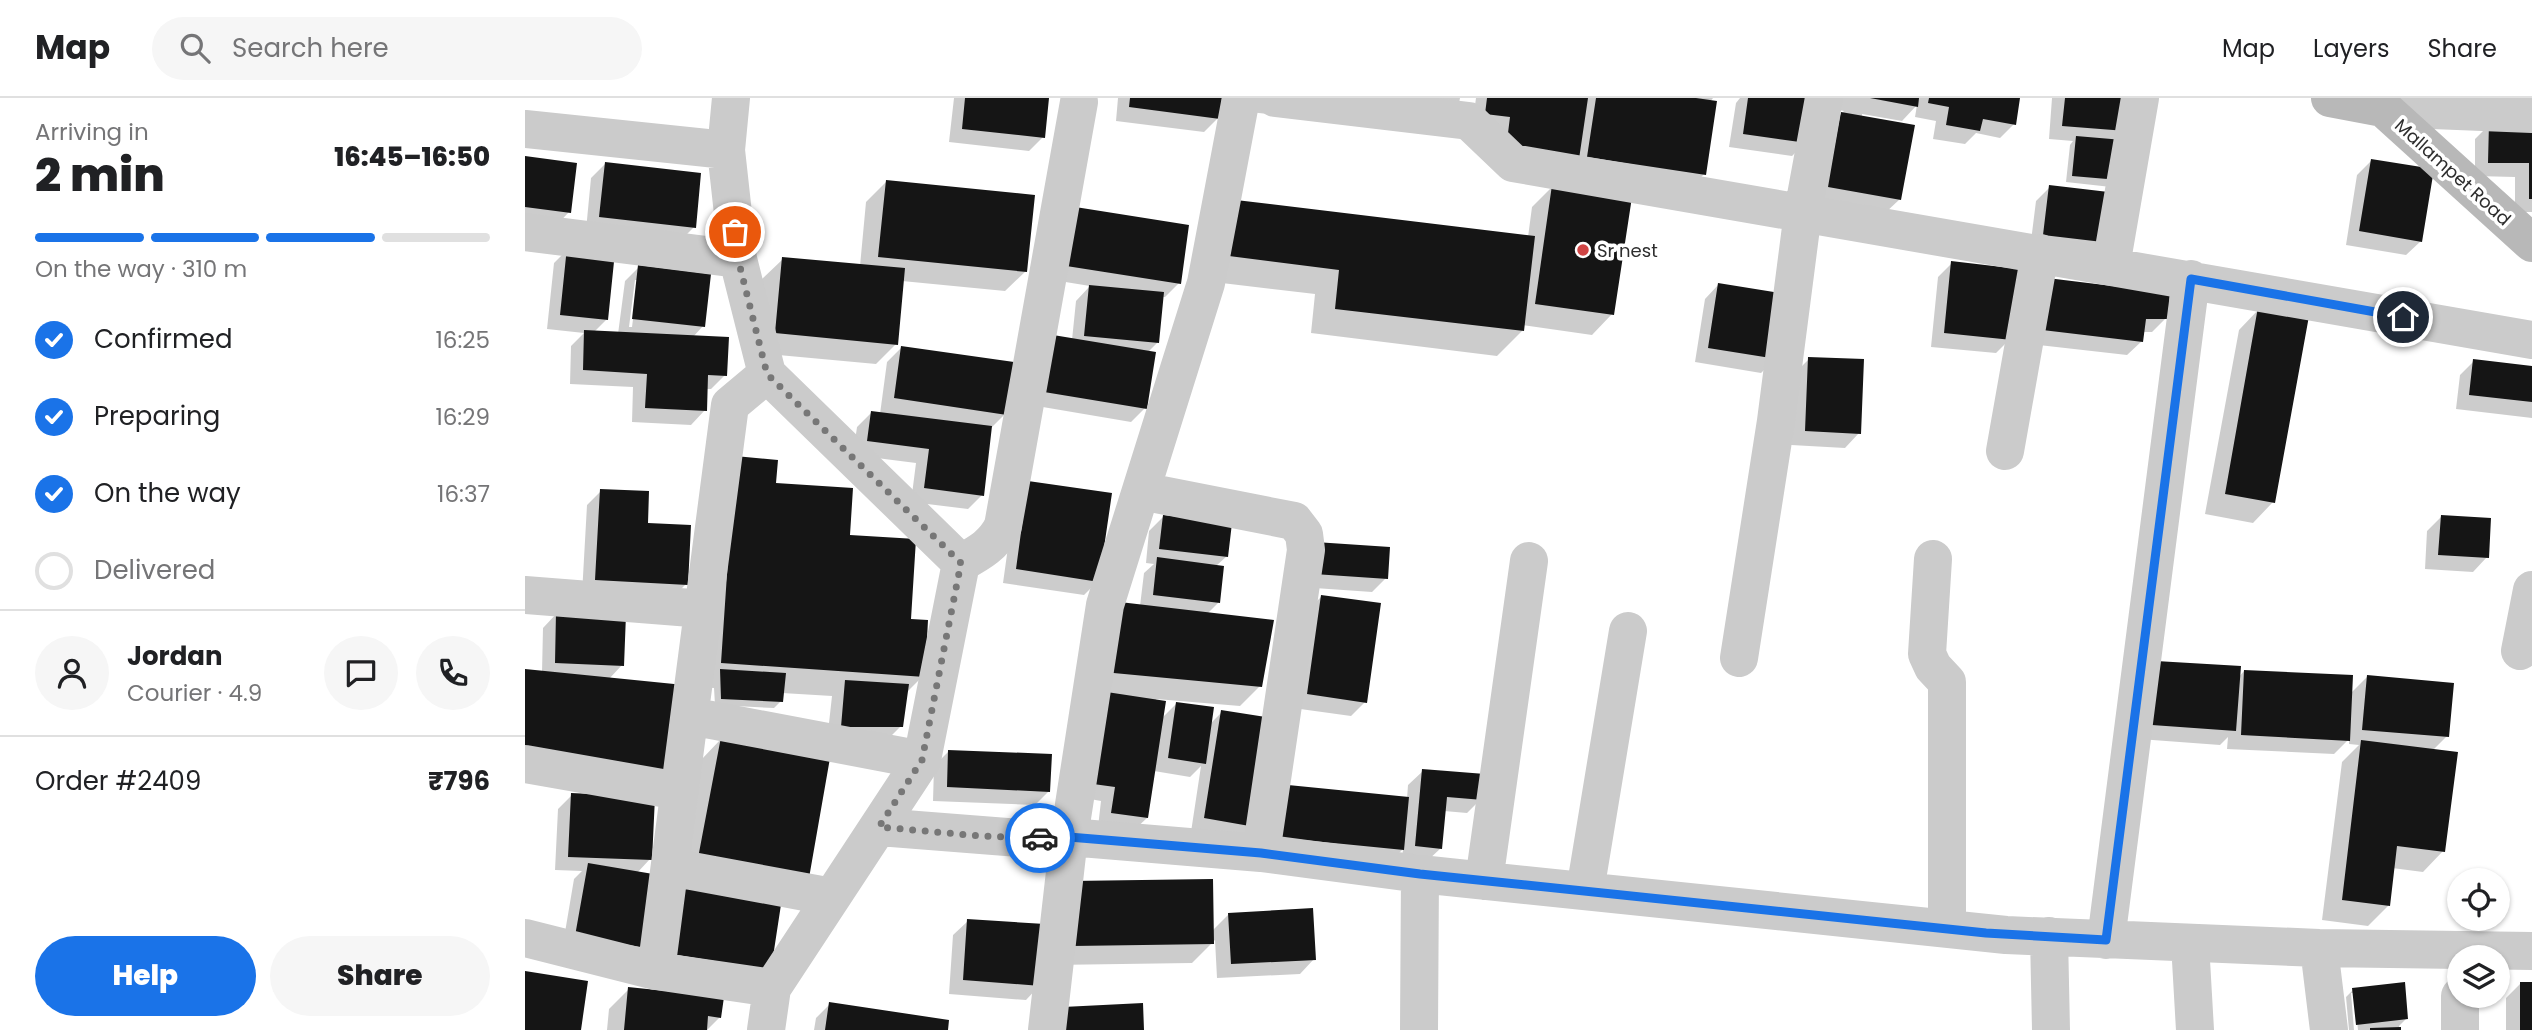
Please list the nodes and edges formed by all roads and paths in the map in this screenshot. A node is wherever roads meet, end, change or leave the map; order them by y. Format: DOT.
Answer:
graph roads {
  1 [pos="731,98"];
  2 [pos="1241,98"];
  3 [pos="1275,98"];
  4 [pos="1824,98"];
  5 [pos="2140,98"];
  6 [pos="2330,98"];
  7 [pos="1079,102"];
  8 [pos="2383,103"];
  9 [pos="1471,109"];
  10 [pos="2532,114"];
  11 [pos="525,129"];
  12 [pos="726,150"];
  13 [pos="1803,212"];
  14 [pos="525,232"];
  15 [pos="2532,243"];
  16 [pos="2040,253"];
  17 [pos="738,259"];
  18 [pos="2111,265"];
  19 [pos="2191,279"];
  20 [pos="2532,340"];
  21 [pos="767,374"];
  22 [pos="2005,451"];
  23 [pos="1141,491"];
  24 [pos="1933,559"];
  25 [pos="1529,561"];
  26 [pos="961,563"];
  27 [pos="2532,590"];
  28 [pos="525,595"];
  29 [pos="704,609"];
  30 [pos="1628,631"];
  31 [pos="2520,651"];
  32 [pos="1739,658"];
  33 [pos="690,716"];
  34 [pos="922,760"];
  35 [pos="525,764"];
  36 [pos="679,791"];
  37 [pos="879,827"];
  38 [pos="1069,837"];
  39 [pos="1261,853"];
  40 [pos="670,867"];
  41 [pos="1420,874"];
  42 [pos="1484,881"];
  43 [pos="1585,891"];
  44 [pos="832,897"];
  45 [pos="1947,929"];
  46 [pos="2049,936"];
  47 [pos="525,938"];
  48 [pos="2106,940"];
  49 [pos="2190,943"];
  50 [pos="2319,948"];
  51 [pos="2532,951"];
  52 [pos="2510,952"];
  53 [pos="2447,953"];
  54 [pos="656,971"];
  55 [pos="772,988"];
  56 [pos="2460,1008"];
  57 [pos="766,1030"];
  58 [pos="1047,1030"];
  59 [pos="1419,1030"];
  60 [pos="2051,1030"];
  61 [pos="2195,1030"];
  62 [pos="2329,1030"];
  63 [pos="2460,1030"];
  1 -- 12 [label="street"];
  2 -- 23 [label="street"];
  3 -- 9 [label="street"];
  4 -- 13 [label="street"];
  5 -- 18 [label="street"];
  6 -- 8 [label="main road, Mallampet Road"];
  7 -- 26 [label="street"];
  8 -- 10 [label="street"];
  8 -- 15 [label="main road, Mallampet Road"];
  9 -- 13 [label="street"];
  11 -- 12 [label="street"];
  12 -- 17 [label="street"];
  13 -- 16 [label="street"];
  13 -- 32 [label="street"];
  14 -- 17 [label="street"];
  16 -- 18 [label="street"];
  16 -- 22 [label="street"];
  17 -- 21 [label="street"];
  18 -- 19 [label="street"];
  19 -- 20 [label="street"];
  19 -- 48 [label="street"];
  21 -- 26 [label="street"];
  21 -- 29 [label="street"];
  23 -- 38 [label="street"];
  23 -- 39 [label="street"];
  24 -- 45 [label="street"];
  25 -- 42 [label="street"];
  26 -- 34 [label="street"];
  27 -- 31 [label="street"];
  28 -- 29 [label="street"];
  29 -- 33 [label="street"];
  30 -- 43 [label="street"];
  33 -- 34 [label="street"];
  33 -- 36 [label="street"];
  34 -- 37 [label="street"];
  35 -- 36 [label="street"];
  36 -- 40 [label="street"];
  37 -- 38 [label="street"];
  37 -- 44 [label="street"];
  38 -- 39 [label="street"];
  38 -- 58 [label="street"];
  39 -- 41 [label="street"];
  40 -- 44 [label="street"];
  40 -- 54 [label="street"];
  41 -- 42 [label="street"];
  41 -- 59 [label="street"];
  42 -- 43 [label="street"];
  43 -- 45 [label="street"];
  44 -- 55 [label="street"];
  45 -- 46 [label="street"];
  46 -- 48 [label="street"];
  46 -- 60 [label="street"];
  47 -- 54 [label="street"];
  48 -- 49 [label="street"];
  49 -- 50 [label="street"];
  49 -- 61 [label="street"];
  50 -- 53 [label="street"];
  50 -- 62 [label="street"];
  51 -- 52 [label="street"];
  54 -- 55 [label="street"];
  55 -- 57 [label="street"];
  56 -- 63 [label="street"];
}
